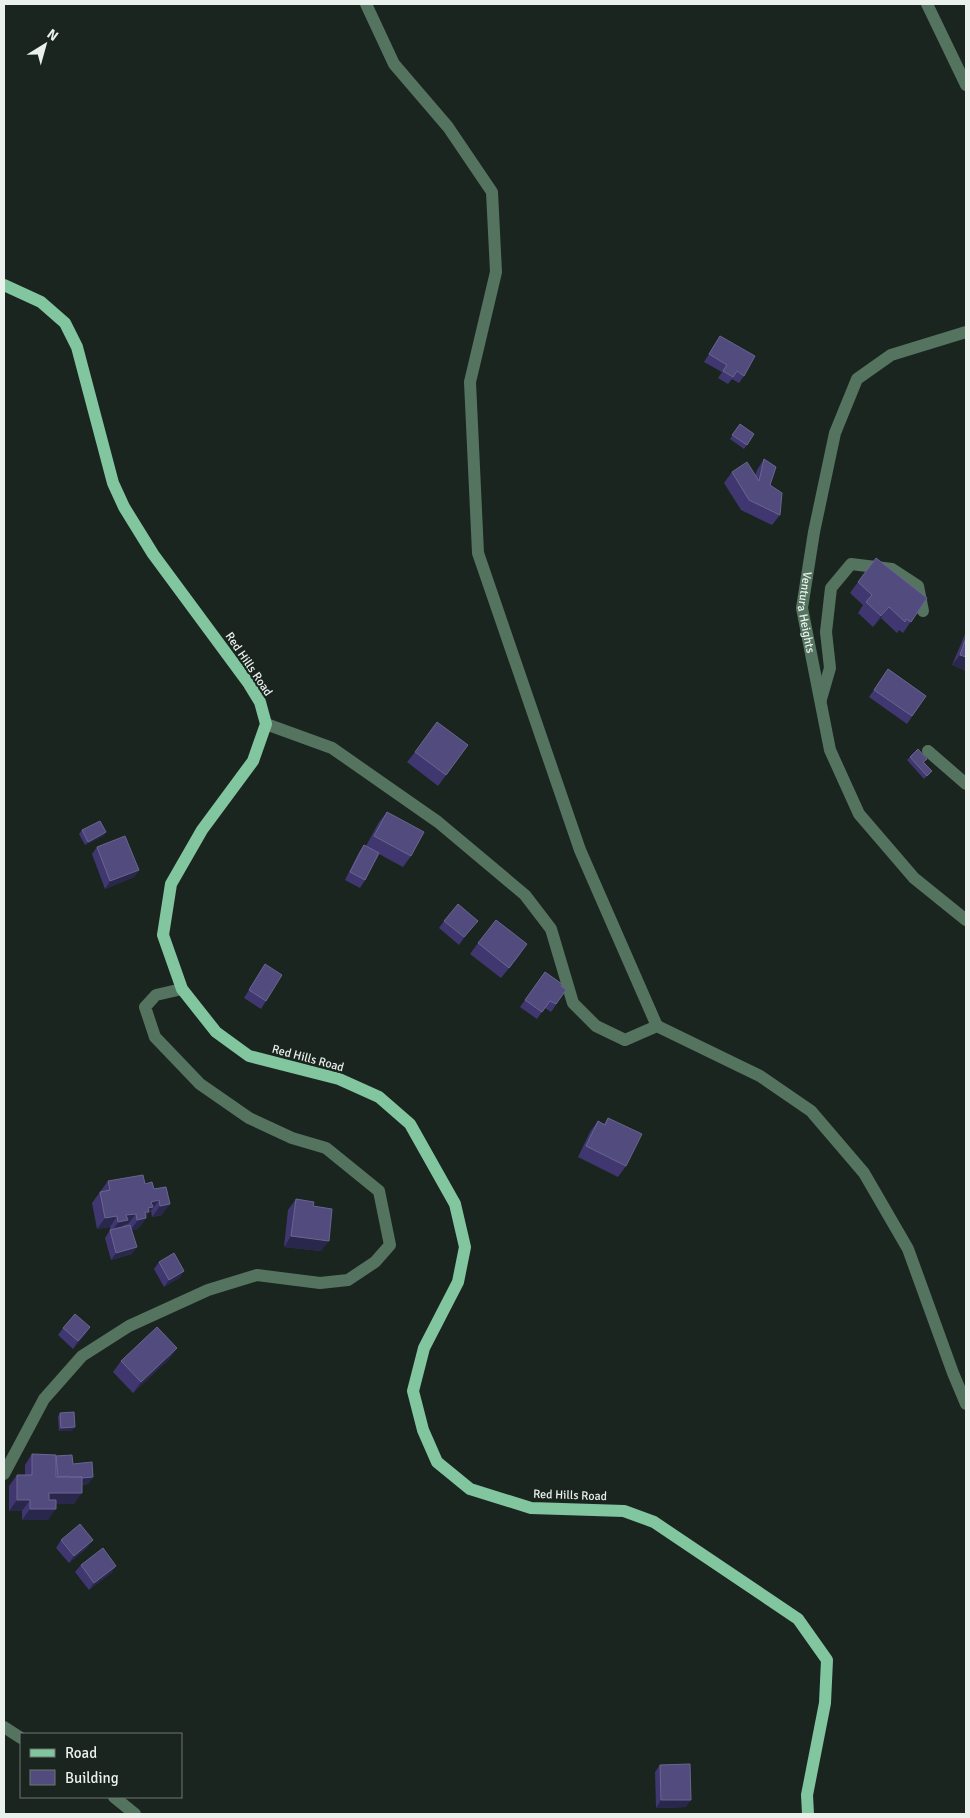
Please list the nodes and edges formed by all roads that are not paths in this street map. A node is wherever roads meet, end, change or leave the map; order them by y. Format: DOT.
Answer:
graph roads {
  1 [pos="366,4"];
  2 [pos="927,4"];
  3 [pos="966,85"];
  4 [pos="4,285"];
  5 [pos="966,332"];
  6 [pos="923,611"];
  7 [pos="820,701"];
  8 [pos="266,724"];
  9 [pos="928,751"];
  10 [pos="966,784"];
  11 [pos="966,920"];
  12 [pos="182,989"];
  13 [pos="657,1026"];
  14 [pos="966,1404"];
  15 [pos="4,1474"];
  16 [pos="4,1727"];
  17 [pos="20,1737"];
  18 [pos="115,1798"];
  19 [pos="134,1814"];
  20 [pos="808,1814"];
  1 -- 13 [label="street"];
  2 -- 3 [label="street"];
  4 -- 8 [label="main road, Red Hills Road"];
  5 -- 7 [label="street, Ventura Heights"];
  6 -- 7 [label="street"];
  7 -- 11 [label="street, Ventura Heights"];
  8 -- 12 [label="main road, Red Hills Road"];
  8 -- 13 [label="street"];
  9 -- 10 [label="street"];
  12 -- 15 [label="street"];
  12 -- 20 [label="main road, Red Hills Road"];
  13 -- 14 [label="street"];
  16 -- 17 [label="street"];
  18 -- 19 [label="street"];
}
